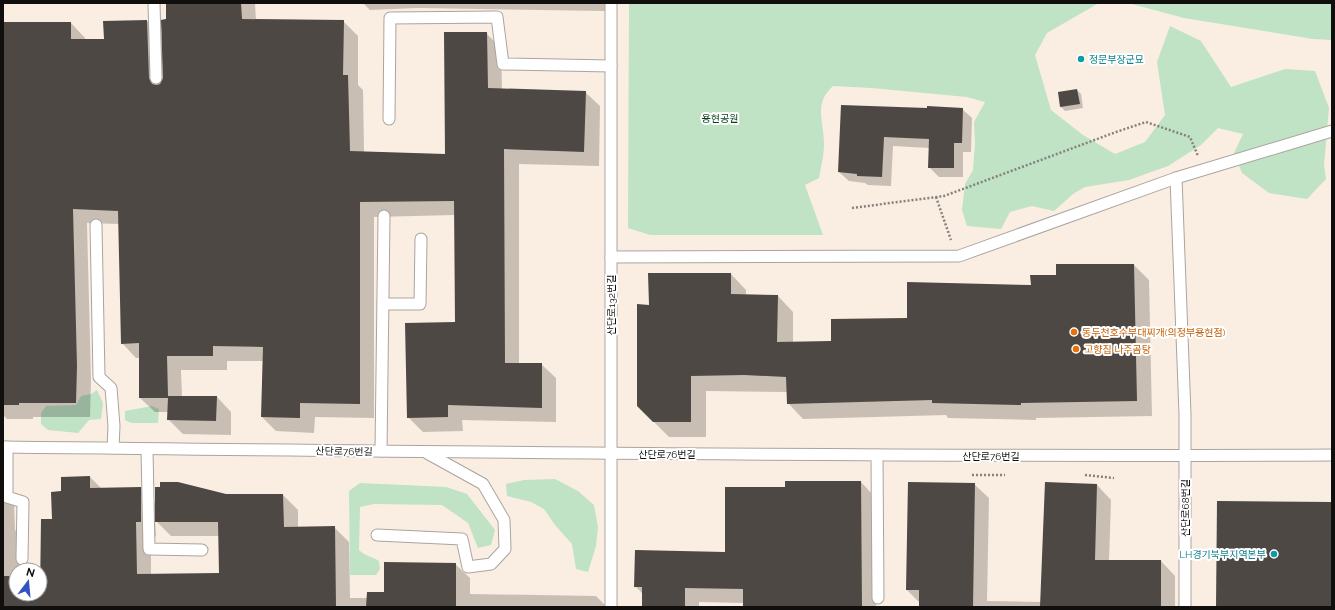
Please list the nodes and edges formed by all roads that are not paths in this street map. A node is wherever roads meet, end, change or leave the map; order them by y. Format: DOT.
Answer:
graph roads {
  1 [pos="154,3"];
  2 [pos="612,3"];
  3 [pos="611,66"];
  4 [pos="156,78"];
  5 [pos="388,119"];
  6 [pos="1332,131"];
  7 [pos="1176,178"];
  8 [pos="384,216"];
  9 [pos="96,225"];
  10 [pos="421,239"];
  11 [pos="611,257"];
  12 [pos="383,304"];
  13 [pos="5,447"];
  14 [pos="113,448"];
  15 [pos="147,449"];
  16 [pos="381,451"];
  17 [pos="424,452"];
  18 [pos="611,454"];
  19 [pos="877,455"];
  20 [pos="1332,455"];
  21 [pos="1185,456"];
  22 [pos="377,535"];
  23 [pos="202,550"];
  24 [pos="22,559"];
  25 [pos="878,598"];
  26 [pos="611,607"];
  27 [pos="1185,607"];
  1 -- 4 [label="lane"];
  2 -- 3 [label="lane, 산단로132번길"];
  3 -- 5 [label="lane"];
  3 -- 11 [label="lane, 산단로132번길"];
  6 -- 7 [label="lane"];
  7 -- 11 [label="lane"];
  7 -- 21 [label="lane, 산단로68번길"];
  8 -- 12 [label="lane"];
  9 -- 14 [label="lane"];
  10 -- 12 [label="lane"];
  11 -- 18 [label="lane, 산단로132번길"];
  12 -- 16 [label="lane"];
  13 -- 14 [label="lane, 산단로76번길"];
  13 -- 24 [label="lane"];
  14 -- 15 [label="lane, 산단로76번길"];
  15 -- 16 [label="lane, 산단로76번길"];
  15 -- 23 [label="lane"];
  16 -- 17 [label="lane, 산단로76번길"];
  17 -- 18 [label="lane, 산단로76번길"];
  17 -- 22 [label="lane"];
  18 -- 19 [label="lane, 산단로76번길"];
  18 -- 26 [label="lane, 산단로132번길"];
  19 -- 21 [label="lane, 산단로76번길"];
  19 -- 25 [label="lane"];
  20 -- 21 [label="lane, 산단로76번길"];
  21 -- 27 [label="lane, 산단로68번길"];
}
